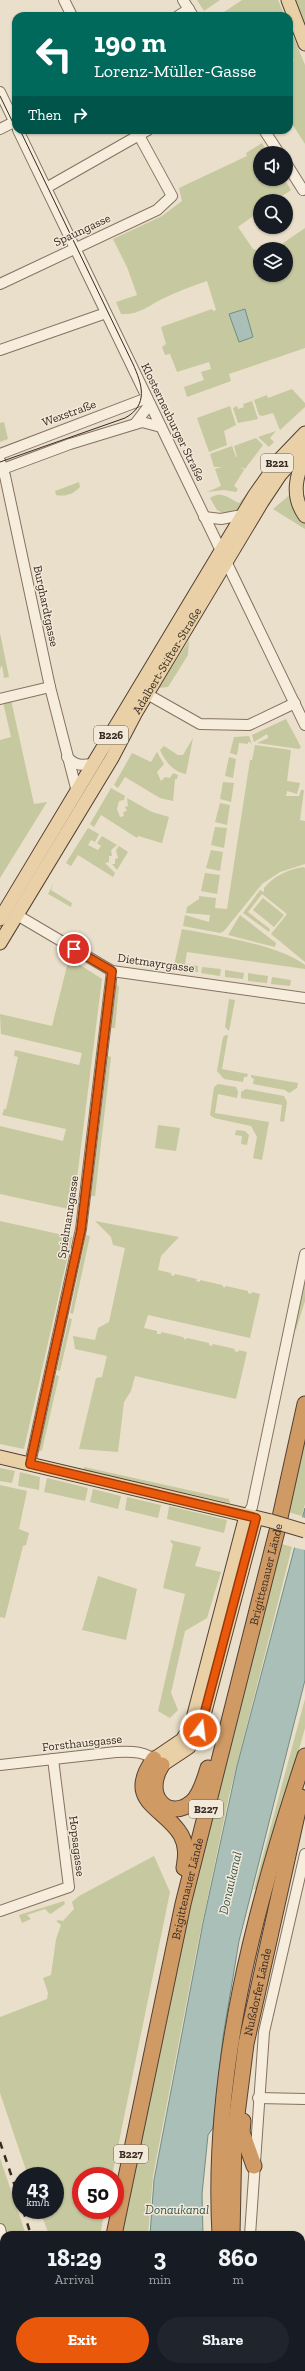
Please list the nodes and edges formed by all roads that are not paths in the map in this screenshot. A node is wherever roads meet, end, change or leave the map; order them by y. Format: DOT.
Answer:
graph roads {
  1 [pos="64,0"];
  2 [pos="183,0"];
  3 [pos="288,0"];
  4 [pos="70,12"];
  5 [pos="190,12"];
  6 [pos="293,12"];
  7 [pos="293,13"];
  8 [pos="305,44"];
  9 [pos="0,92"];
  10 [pos="12,116"];
  11 [pos="12,125"];
  12 [pos="0,129"];
  13 [pos="21,134"];
  14 [pos="138,134"];
  15 [pos="142,134"];
  16 [pos="267,134"];
  17 [pos="274,146"];
  18 [pos="293,174"];
  19 [pos="46,188"];
  20 [pos="304,190"];
  21 [pos="75,248"];
  22 [pos="0,284"];
  23 [pos="106,313"];
  24 [pos="0,350"];
  25 [pos="148,401"];
  26 [pos="135,424"];
  27 [pos="161,427"];
  28 [pos="305,433"];
  29 [pos="305,447"];
  30 [pos="0,454"];
  31 [pos="305,454"];
  32 [pos="1,467"];
  33 [pos="258,499"];
  34 [pos="242,515"];
  35 [pos="204,516"];
  36 [pos="305,516"];
  37 [pos="224,556"];
  38 [pos="50,687"];
  39 [pos="147,694"];
  40 [pos="0,699"];
  41 [pos="295,703"];
  42 [pos="305,725"];
  43 [pos="66,757"];
  44 [pos="94,763"];
  45 [pos="77,792"];
  46 [pos="17,915"];
  47 [pos="0,919"];
  48 [pos="0,943"];
  49 [pos="112,971"];
  50 [pos="305,998"];
  51 [pos="305,1254"];
  52 [pos="305,1404"];
  53 [pos="0,1457"];
  54 [pos="30,1464"];
  55 [pos="251,1513"];
  56 [pos="305,1531"];
  57 [pos="229,1714"];
  58 [pos="305,1756"];
  59 [pos="53,1759"];
  60 [pos="158,1762"];
  61 [pos="0,1765"];
  62 [pos="305,1782"];
  63 [pos="305,1814"];
  64 [pos="305,1854"];
  65 [pos="280,1892"];
  66 [pos="183,1904"];
  67 [pos="0,1911"];
  68 [pos="255,2002"];
  69 [pos="258,2098"];
  70 [pos="305,2099"];
  71 [pos="254,2166"];
  72 [pos="115,2231"];
  73 [pos="220,2231"];
  74 [pos="232,2231"];
  75 [pos="250,2231"];
  1 -- 4 [label="street"];
  2 -- 5 [label="street"];
  3 -- 6 [label="main road"];
  7 -- 8 [label="main road"];
  9 -- 10 [label="street, Klosterneuburger Straße"];
  11 -- 12 [label="street"];
  13 -- 19 [label="street, Klosterneuburger Straße"];
  14 -- 19 [label="street"];
  15 -- 21 [label="street, Spaungasse"];
  16 -- 17 [label="street"];
  18 -- 20 [label="street"];
  19 -- 21 [label="street, Klosterneuburger Straße"];
  21 -- 22 [label="street, Spaungasse"];
  21 -- 23 [label="street, Klosterneuburger Straße"];
  23 -- 24 [label="street"];
  23 -- 25 [label="street, Klosterneuburger Straße"];
  25 -- 26 [label="street"];
  25 -- 27 [label="street, Klosterneuburger Straße"];
  25 -- 30 [label="street, Wexstraße"];
  26 -- 27 [label="street"];
  26 -- 32 [label="street"];
  27 -- 35 [label="street, Klosterneuburger Straße"];
  28 -- 33 [label="main road, B221"];
  29 -- 33 [label="main road, B221"];
  31 -- 36 [label="main road"];
  32 -- 38 [label="street, Burghardtgasse"];
  33 -- 34 [label="main road, Adalbert-Stifter-Straße / B221"];
  33 -- 37 [label="main road, Adalbert-Stifter-Straße / B226"];
  34 -- 35 [label="street"];
  34 -- 37 [label="main road, Adalbert-Stifter-Straße / B221"];
  35 -- 37 [label="street, Klosterneuburger Straße"];
  37 -- 39 [label="main road, Adalbert-Stifter-Straße / B226"];
  37 -- 41 [label="street, Klosterneuburger Straße"];
  37 -- 44 [label="main road, Adalbert-Stifter-Straße / B226"];
  38 -- 40 [label="street"];
  38 -- 43 [label="street, Burghardtgasse"];
  39 -- 41 [label="street"];
  39 -- 46 [label="main road, Adalbert-Stifter-Straße / B226"];
  41 -- 42 [label="street, Klosterneuburger Straße"];
  43 -- 44 [label="street"];
  43 -- 45 [label="street, Burghardtgasse"];
  44 -- 45 [label="main road, Adalbert-Stifter-Straße / B226"];
  45 -- 47 [label="main road, Adalbert-Stifter-Straße / B226"];
  46 -- 48 [label="main road, Adalbert-Stifter-Straße / B226"];
  46 -- 49 [label="street, Dietmayrgasse"];
  49 -- 50 [label="street, Dietmayrgasse"];
  49 -- 54 [label="street, Spielmanngasse"];
  51 -- 55 [label="street"];
  52 -- 57 [label="highway, Brigittenauer Lände / B227"];
  53 -- 54 [label="main road"];
  54 -- 55 [label="main road"];
  55 -- 56 [label="main road, bridge"];
  55 -- 60 [label="main road"];
  57 -- 60 [label="highway"];
  57 -- 66 [label="highway, Brigittenauer Lände / B227"];
  58 -- 73 [label="highway"];
  59 -- 60 [label="street, Forsthausgasse"];
  59 -- 61 [label="street, Forsthausgasse"];
  59 -- 67 [label="street, Hopsagasse"];
  60 -- 66 [label="highway"];
  62 -- 65 [label="highway, Nußdorfer Lände"];
  63 -- 65 [label="highway"];
  64 -- 69 [label="street, Nußdorfer Lände"];
  65 -- 68 [label="highway, Nußdorfer Lände"];
  66 -- 72 [label="highway, Brigittenauer Lände / B227"];
  68 -- 71 [label="highway"];
  68 -- 74 [label="highway, Nußdorfer Lände"];
  69 -- 70 [label="street"];
  69 -- 71 [label="street, Nußdorfer Lände"];
  71 -- 75 [label="street, Nußdorfer Lände"];
}
